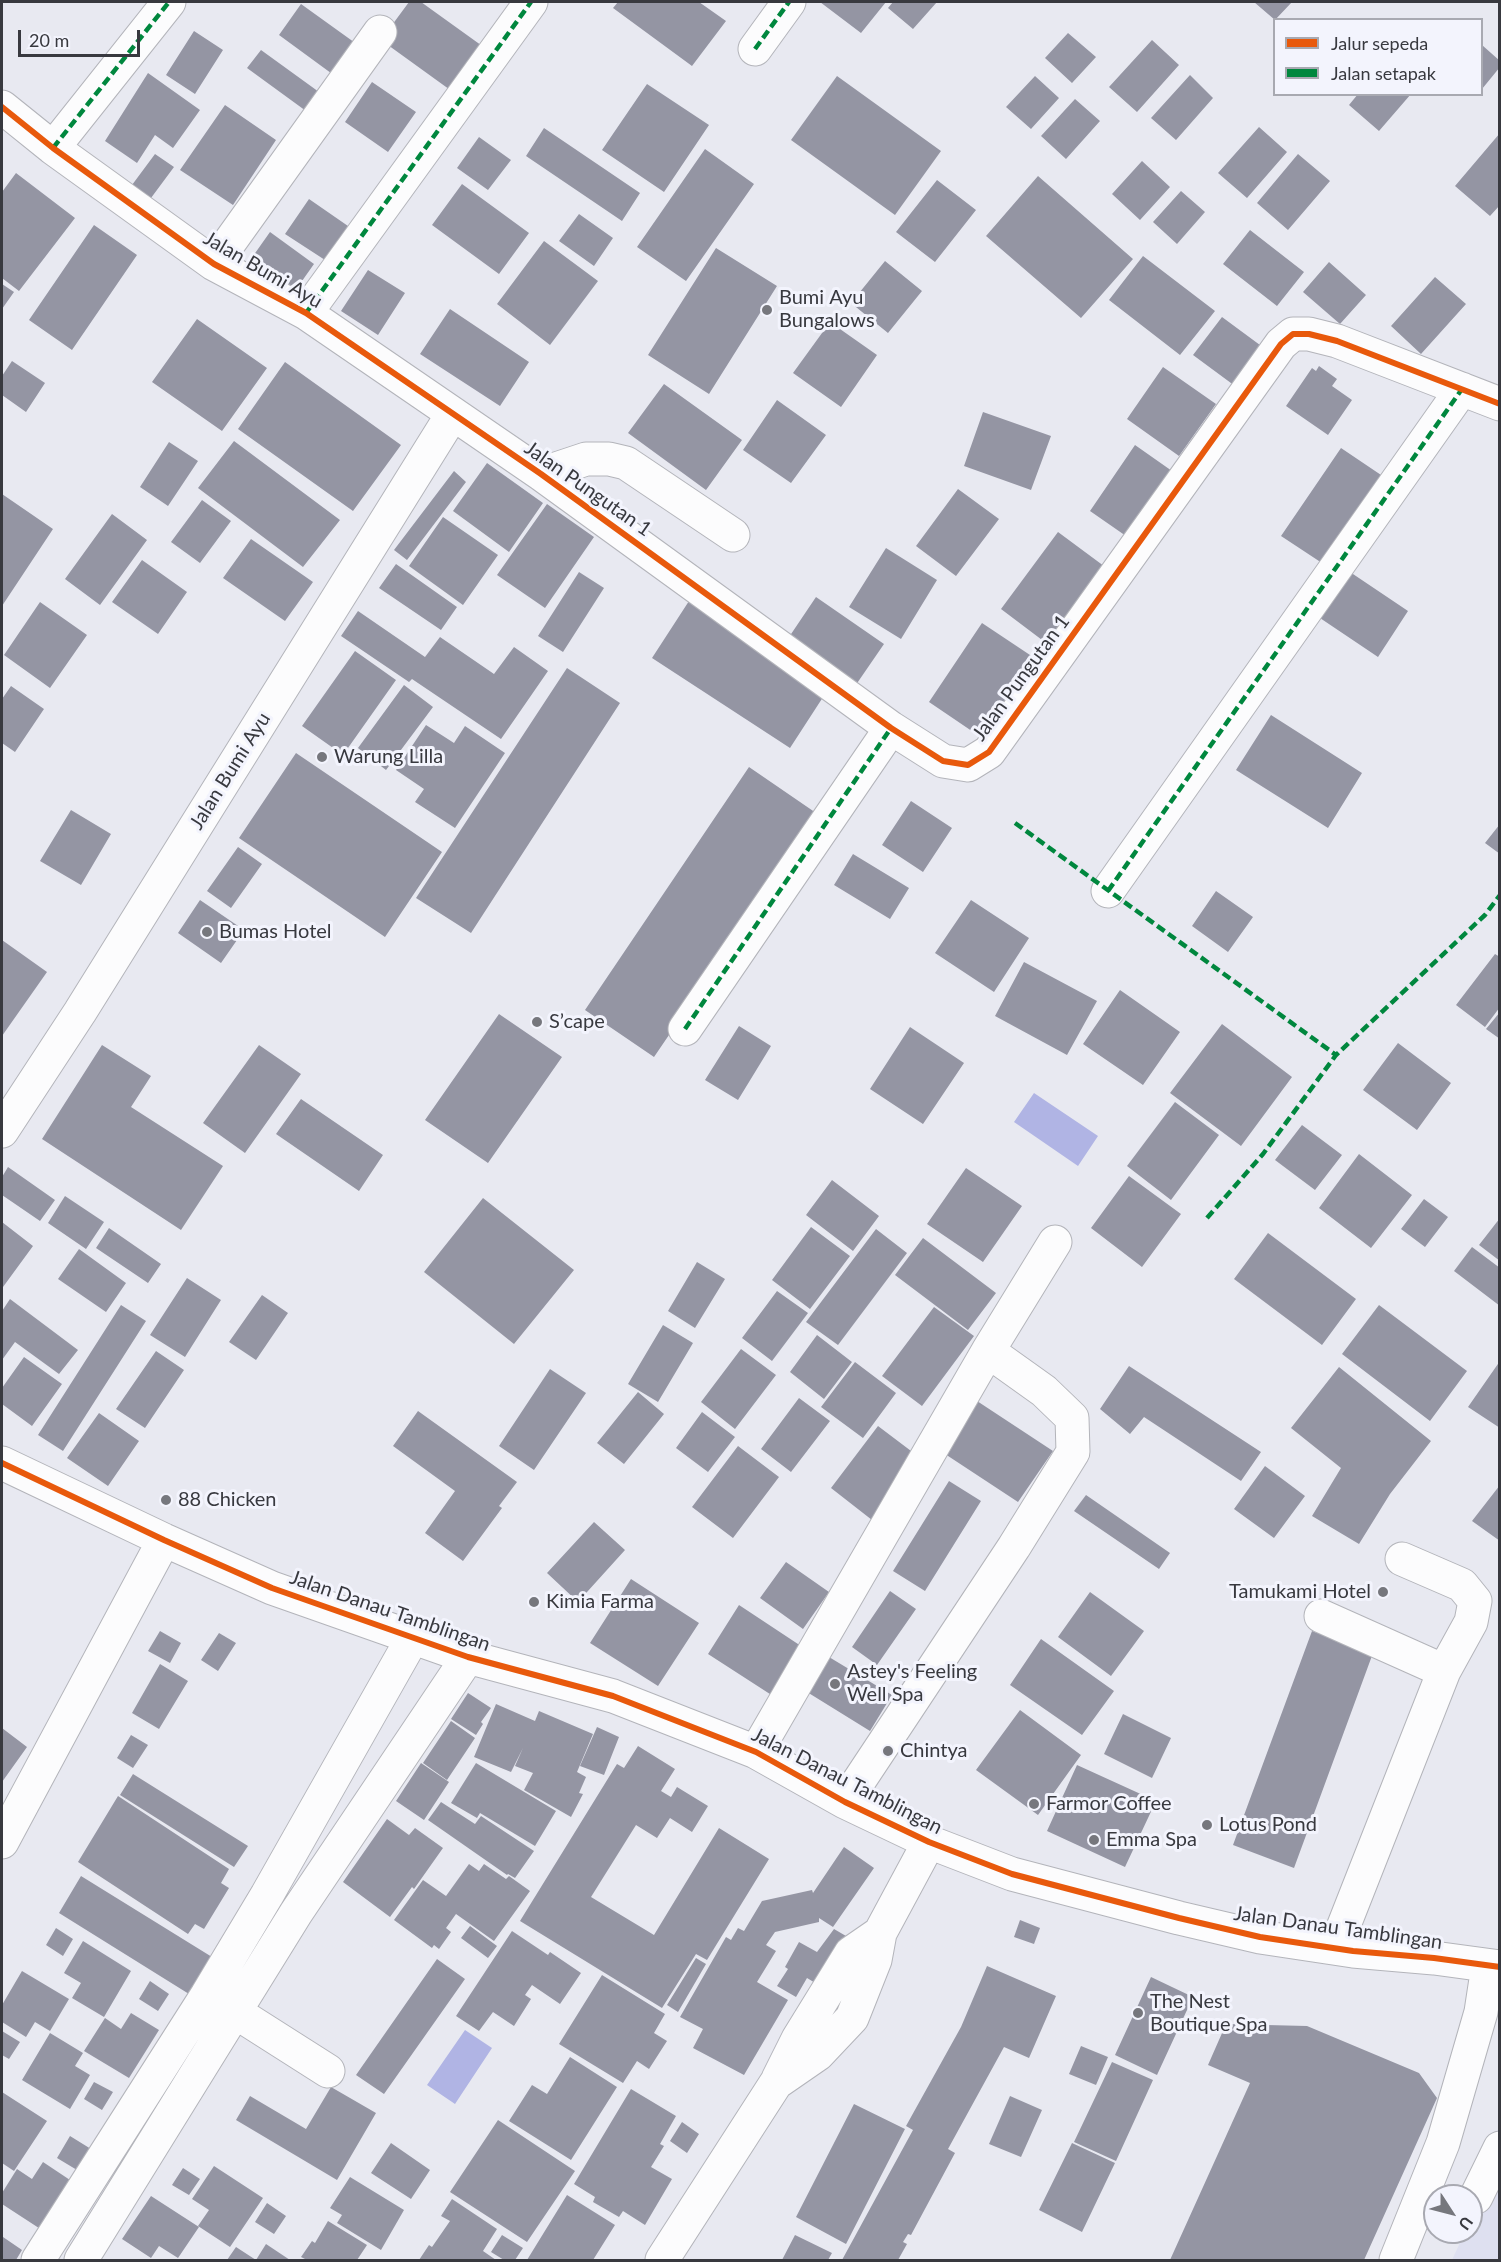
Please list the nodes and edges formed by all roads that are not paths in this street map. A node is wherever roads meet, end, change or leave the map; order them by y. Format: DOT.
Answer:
graph roads {
  1 [pos="169,2"];
  2 [pos="531,2"];
  3 [pos="789,2"];
  4 [pos="380,32"];
  5 [pos="755,49"];
  6 [pos="2,107"];
  7 [pos="53,148"];
  8 [pos="214,264"];
  9 [pos="306,313"];
  10 [pos="1462,389"];
  11 [pos="1500,404"];
  12 [pos="452,415"];
  13 [pos="541,474"];
  14 [pos="733,535"];
  15 [pos="891,728"];
  16 [pos="1108,891"];
  17 [pos="685,1029"];
  18 [pos="2,1131"];
  19 [pos="1055,1242"];
  20 [pos="988,1351"];
  21 [pos="2,1463"];
  22 [pos="164,1540"];
  23 [pos="1402,1559"];
  24 [pos="1321,1616"];
  25 [pos="412,1639"];
  26 [pos="468,1657"];
  27 [pos="1444,1671"];
  28 [pos="756,1752"];
  29 [pos="845,1802"];
  30 [pos="2,1842"];
  31 [pos="929,1842"];
  32 [pos="267,1894"];
  33 [pos="296,1912"];
  34 [pos="1335,1948"];
  35 [pos="1494,1966"];
  36 [pos="207,1995"];
  37 [pos="236,2011"];
  38 [pos="328,2071"];
  39 [pos="1500,2148"];
  40 [pos="1482,2184"];
  41 [pos="38,2260"];
  42 [pos="81,2260"];
  43 [pos="662,2260"];
  44 [pos="1396,2260"];
  1 -- 7 [label="street"];
  2 -- 9 [label="street"];
  3 -- 5 [label="street"];
  4 -- 8 [label="street"];
  6 -- 7 [label="street, Jalan Bumi Ayu"];
  7 -- 8 [label="street, Jalan Bumi Ayu"];
  8 -- 9 [label="street, Jalan Bumi Ayu"];
  9 -- 12 [label="street, Jalan Bumi Ayu"];
  10 -- 11 [label="street, Jalan Pungutan 1"];
  10 -- 15 [label="street, Jalan Pungutan 1"];
  10 -- 16 [label="street"];
  12 -- 13 [label="street, Jalan Pungutan 1"];
  12 -- 18 [label="street, Jalan Bumi Ayu"];
  13 -- 14 [label="street"];
  13 -- 15 [label="street, Jalan Pungutan 1"];
  15 -- 17 [label="street"];
  19 -- 20 [label="street"];
  20 -- 28 [label="street"];
  20 -- 29 [label="street"];
  21 -- 22 [label="street, Jalan Danau Tamblingan"];
  22 -- 25 [label="street, Jalan Danau Tamblingan"];
  22 -- 30 [label="street"];
  23 -- 27 [label="street"];
  24 -- 27 [label="street"];
  25 -- 26 [label="street, Jalan Danau Tamblingan"];
  25 -- 32 [label="street"];
  26 -- 28 [label="street, Jalan Danau Tamblingan"];
  26 -- 33 [label="street"];
  27 -- 34 [label="street"];
  28 -- 29 [label="street, Jalan Danau Tamblingan"];
  29 -- 31 [label="street, Jalan Danau Tamblingan"];
  31 -- 34 [label="street, Jalan Danau Tamblingan"];
  31 -- 43 [label="street"];
  32 -- 33 [label="street"];
  32 -- 36 [label="street"];
  33 -- 37 [label="street"];
  34 -- 35 [label="street, Jalan Danau Tamblingan"];
  35 -- 44 [label="street"];
  36 -- 37 [label="street"];
  36 -- 41 [label="street"];
  37 -- 38 [label="street"];
  37 -- 42 [label="street"];
  39 -- 40 [label="street"];
}
